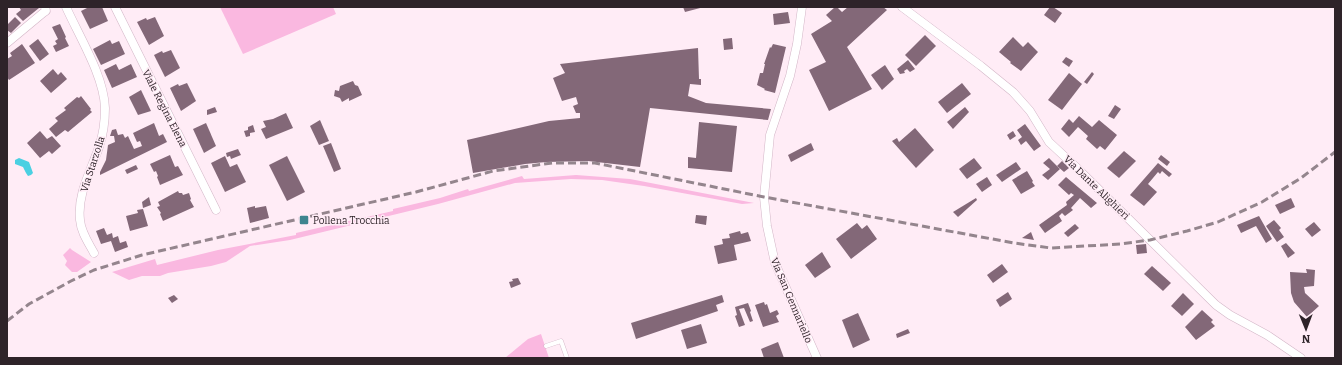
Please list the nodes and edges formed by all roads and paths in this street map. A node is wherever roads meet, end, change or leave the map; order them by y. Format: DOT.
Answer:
graph roads {
  1 [pos="45,7"];
  2 [pos="66,7"];
  3 [pos="115,7"];
  4 [pos="802,7"];
  5 [pos="902,7"];
  6 [pos="7,43"];
  7 [pos="216,210"];
  8 [pos="94,253"];
  9 [pos="546,346"];
  10 [pos="567,358"];
  11 [pos="817,358"];
  12 [pos="1301,358"];
  1 -- 6 [label="street"];
  2 -- 8 [label="street, Via Starzolla"];
  3 -- 7 [label="street, Viale Regina Elena"];
  4 -- 11 [label="street, Via San Gennariello"];
  5 -- 12 [label="street, Via Dante Alighieri"];
  9 -- 10 [label="lane"];
}
